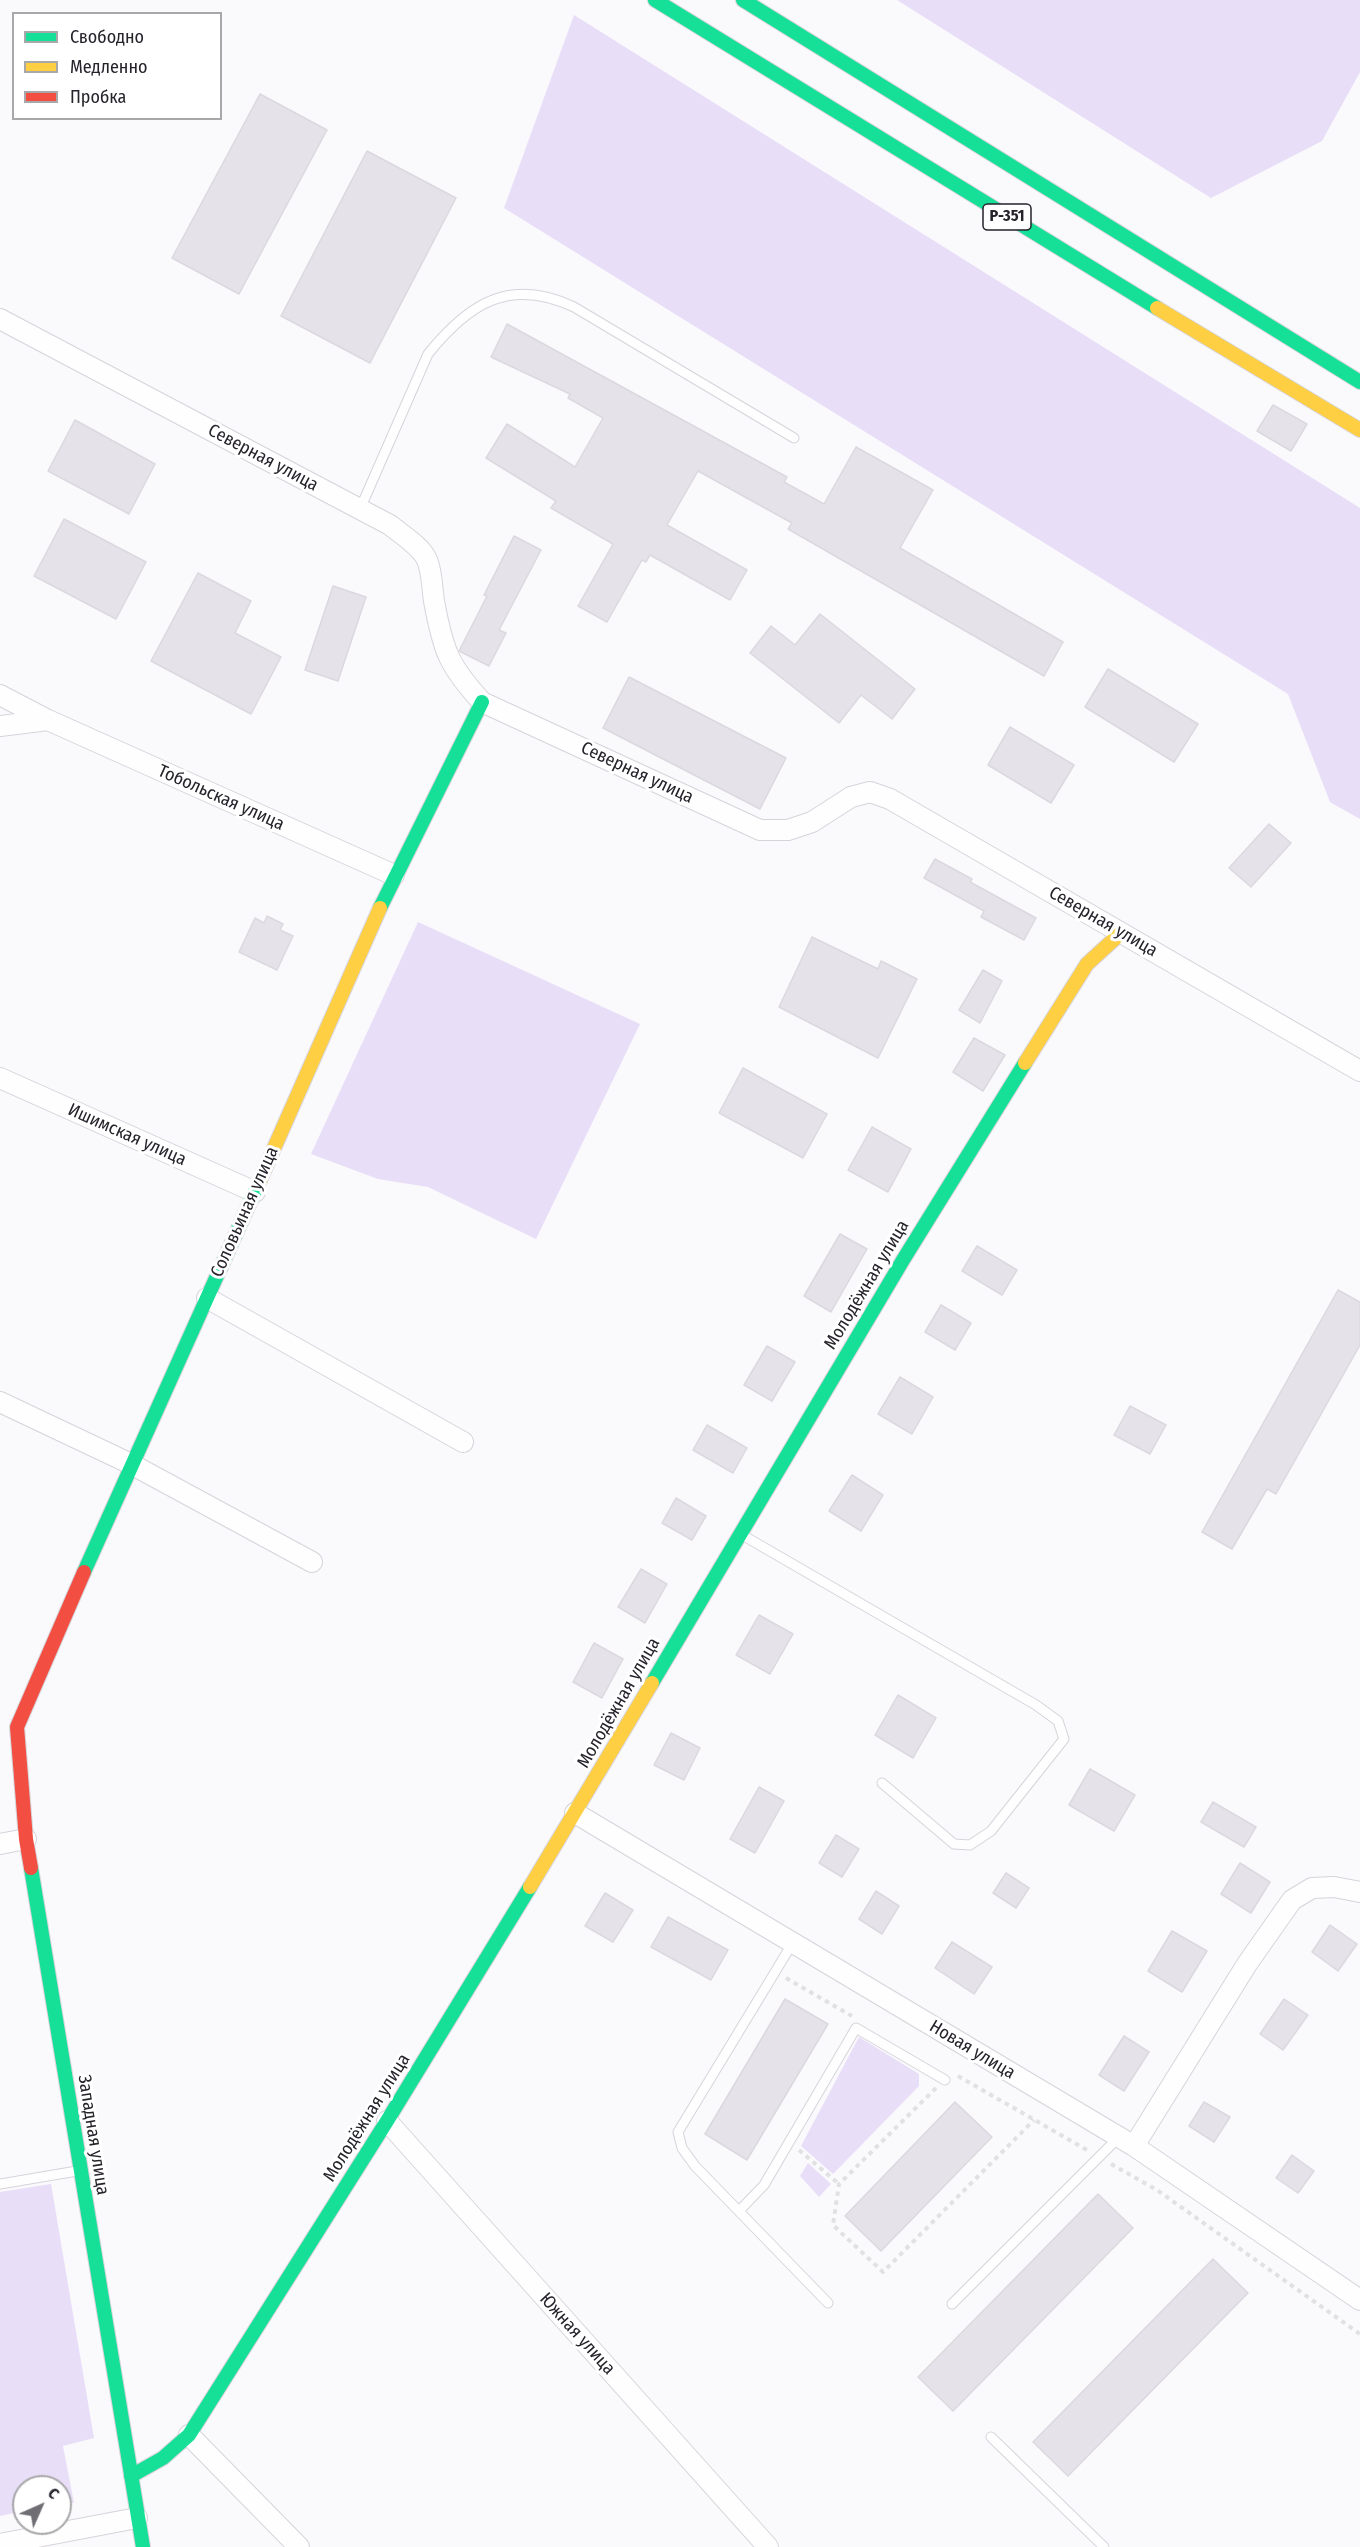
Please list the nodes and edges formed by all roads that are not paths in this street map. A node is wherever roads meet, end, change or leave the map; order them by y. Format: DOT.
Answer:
graph roads {
  1 [pos="655,0"];
  2 [pos="743,0"];
  3 [pos="0,319"];
  4 [pos="1360,382"];
  5 [pos="1360,430"];
  6 [pos="794,438"];
  7 [pos="360,509"];
  8 [pos="0,695"];
  9 [pos="482,702"];
  10 [pos="48,720"];
  11 [pos="0,726"];
  12 [pos="394,875"];
  13 [pos="1121,933"];
  14 [pos="1360,1071"];
  15 [pos="0,1078"];
  16 [pos="255,1192"];
  17 [pos="207,1298"];
  18 [pos="0,1402"];
  19 [pos="463,1442"];
  20 [pos="131,1464"];
  21 [pos="739,1533"];
  22 [pos="312,1562"];
  23 [pos="9,1723"];
  24 [pos="882,1784"];
  25 [pos="575,1813"];
  26 [pos="26,1839"];
  27 [pos="0,1844"];
  28 [pos="1360,1892"];
  29 [pos="792,1944"];
  30 [pos="945,2079"];
  31 [pos="387,2121"];
  32 [pos="1127,2141"];
  33 [pos="81,2171"];
  34 [pos="0,2184"];
  35 [pos="739,2211"];
  36 [pos="1360,2300"];
  37 [pos="828,2303"];
  38 [pos="952,2304"];
  39 [pos="189,2435"];
  40 [pos="991,2437"];
  41 [pos="131,2476"];
  42 [pos="137,2518"];
  43 [pos="0,2544"];
  44 [pos="143,2547"];
  45 [pos="299,2547"];
  46 [pos="768,2547"];
  47 [pos="1104,2547"];
  1 -- 5 [label="main road, Р-351"];
  2 -- 4 [label="main road, Р-351"];
  3 -- 7 [label="street, Северная улица"];
  6 -- 7 [label="lane"];
  7 -- 9 [label="street, Северная улица"];
  8 -- 10 [label="street, Тобольская улица"];
  9 -- 12 [label="main road, Соловьиная улица"];
  9 -- 13 [label="street, Северная улица"];
  10 -- 11 [label="street"];
  10 -- 12 [label="street, Тобольская улица"];
  12 -- 16 [label="main road, Соловьиная улица"];
  13 -- 14 [label="street, Северная улица"];
  13 -- 21 [label="main road, Молодёжная улица"];
  15 -- 16 [label="street, Ишимская улица"];
  16 -- 17 [label="main road, Соловьиная улица"];
  17 -- 19 [label="street"];
  17 -- 20 [label="main road, Соловьиная улица"];
  18 -- 20 [label="street"];
  20 -- 22 [label="street"];
  20 -- 23 [label="main road, Соловьиная улица"];
  21 -- 24 [label="lane"];
  21 -- 25 [label="main road, Молодёжная улица"];
  23 -- 26 [label="main road, Западная улица"];
  25 -- 29 [label="street, Новая улица"];
  25 -- 31 [label="main road, Молодёжная улица"];
  26 -- 27 [label="street"];
  26 -- 33 [label="main road, Западная улица"];
  28 -- 32 [label="street"];
  29 -- 32 [label="street, Новая улица"];
  29 -- 35 [label="lane"];
  30 -- 35 [label="lane"];
  31 -- 39 [label="main road, Молодёжная улица"];
  31 -- 46 [label="street, Южная улица"];
  32 -- 36 [label="street, Новая улица"];
  32 -- 38 [label="lane"];
  33 -- 34 [label="lane"];
  33 -- 41 [label="main road, Западная улица"];
  35 -- 37 [label="lane"];
  39 -- 41 [label="main road, Молодёжная улица"];
  39 -- 45 [label="street"];
  40 -- 47 [label="lane"];
  41 -- 42 [label="main road, Западная улица"];
  42 -- 43 [label="street"];
  42 -- 44 [label="main road, Западная улица"];
}
